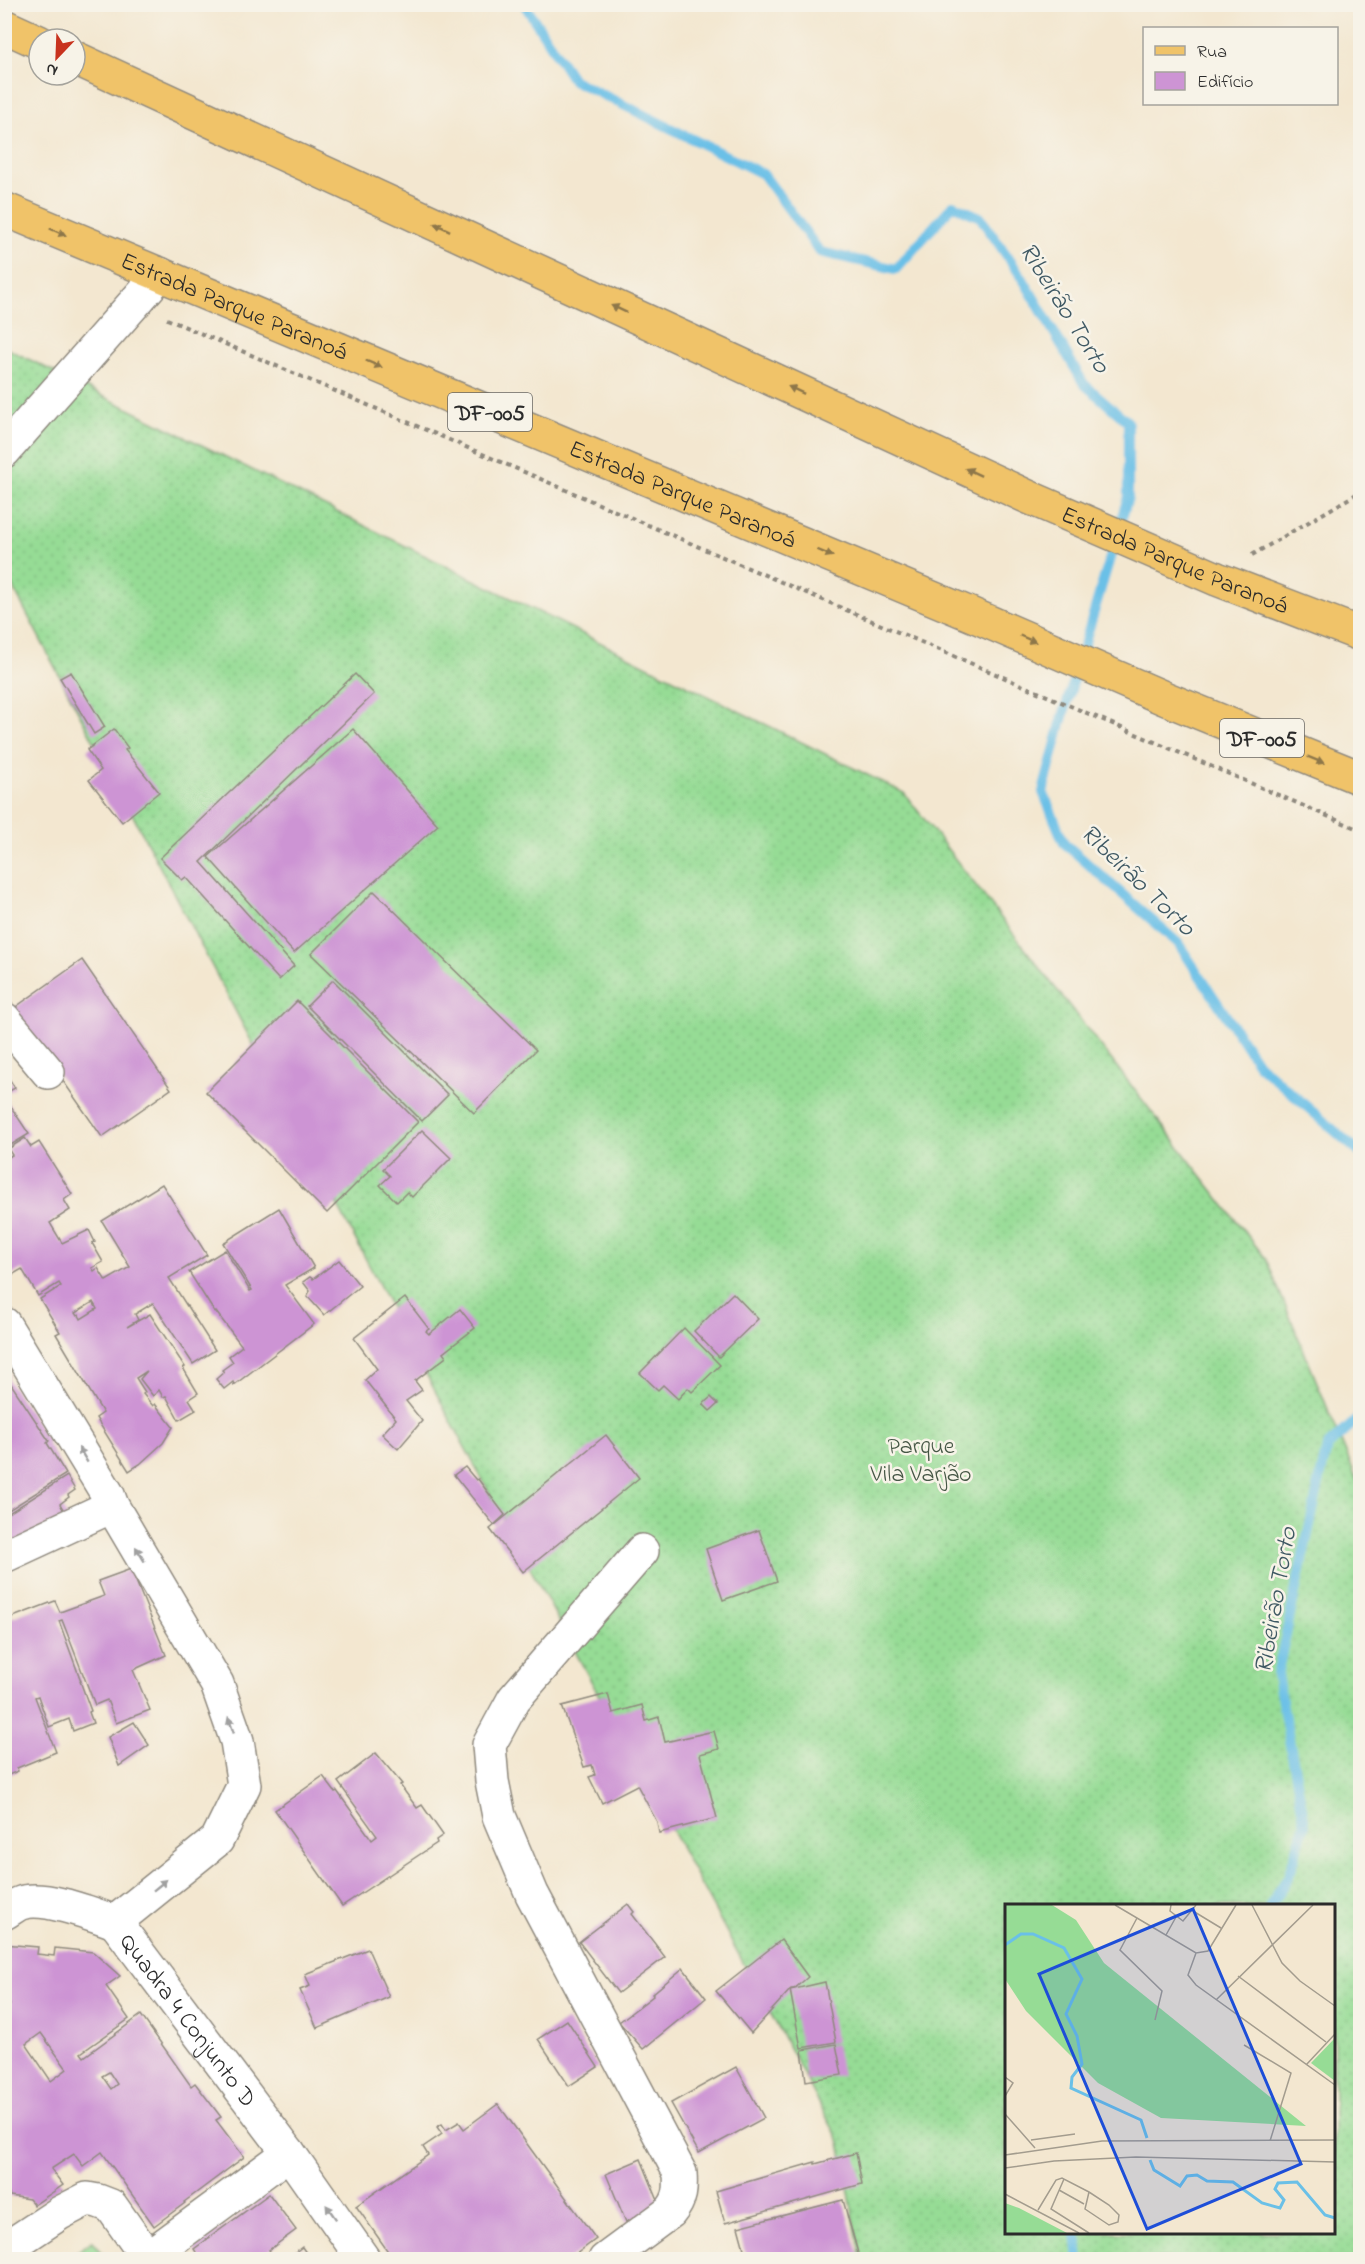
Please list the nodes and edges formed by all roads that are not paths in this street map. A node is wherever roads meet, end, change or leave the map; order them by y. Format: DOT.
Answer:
graph roads {
  1 [pos="4,26"];
  2 [pos="27,37"];
  3 [pos="87,64"];
  4 [pos="4,209"];
  5 [pos="160,274"];
  6 [pos="4,451"];
  7 [pos="1360,634"];
  8 [pos="1360,778"];
  9 [pos="4,1019"];
  10 [pos="48,1072"];
  11 [pos="4,1324"];
  12 [pos="112,1506"];
  13 [pos="642,1551"];
  14 [pos="4,1556"];
  15 [pos="4,1913"];
  16 [pos="115,1922"];
  17 [pos="289,2153"];
  18 [pos="6,2247"];
  19 [pos="148,2258"];
  20 [pos="364,2259"];
  21 [pos="605,2259"];
  1 -- 2 [label="main road"];
  7 -- 3 [label="main road, Estrada Parque Paranoá, one-way"];
  4 -- 5 [label="main road, Estrada Parque Paranoá / DF-005, one-way"];
  5 -- 6 [label="street"];
  5 -- 8 [label="main road, Estrada Parque Paranoá / DF-005, one-way"];
  9 -- 10 [label="street"];
  12 -- 11 [label="street, one-way"];
  12 -- 14 [label="street"];
  16 -- 12 [label="street, one-way"];
  13 -- 21 [label="street"];
  15 -- 16 [label="street, Quadra 4 Conjunto D"];
  16 -- 17 [label="street, Quadra 4 Conjunto D"];
  17 -- 19 [label="street"];
  20 -- 17 [label="street, Quadra 4 Conjunto D, one-way"];
  18 -- 19 [label="street"];
}
